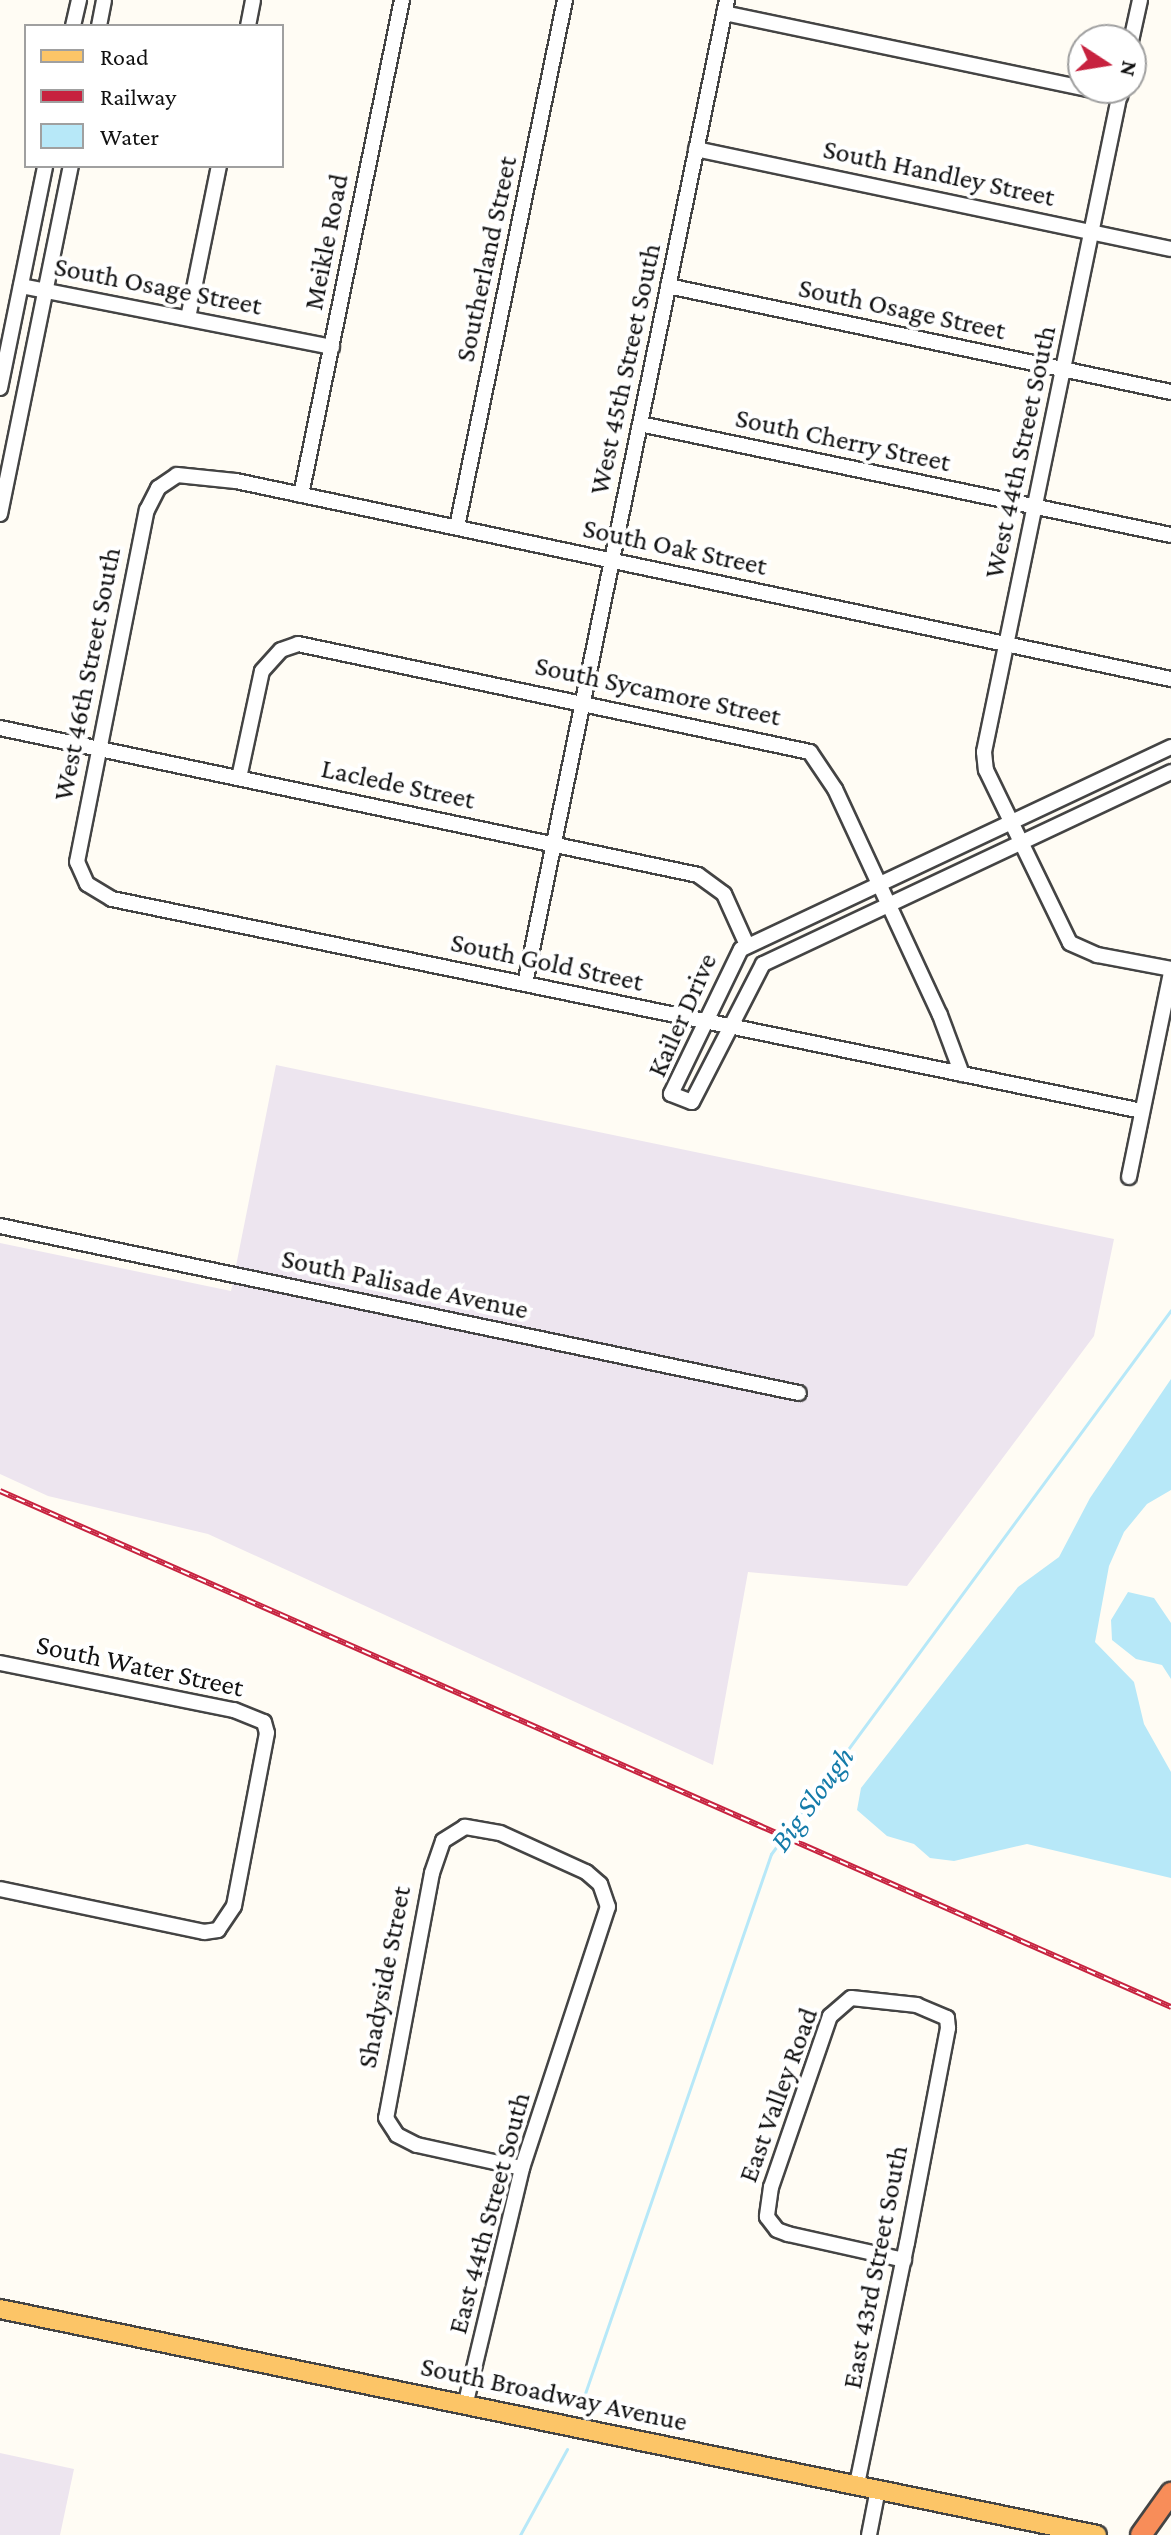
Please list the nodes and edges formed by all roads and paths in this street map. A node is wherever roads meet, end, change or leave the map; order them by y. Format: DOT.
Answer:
graph roads {
  1 [pos="79,0"];
  2 [pos="104,0"];
  3 [pos="253,0"];
  4 [pos="402,0"];
  5 [pos="565,0"];
  6 [pos="1140,0"];
  7 [pos="725,6"];
  8 [pos="73,24"];
  9 [pos="99,24"];
  10 [pos="248,24"];
  11 [pos="1135,24"];
  12 [pos="1067,80"];
  13 [pos="1119,104"];
  14 [pos="696,149"];
  15 [pos="45,168"];
  16 [pos="71,168"];
  17 [pos="219,168"];
  18 [pos="1092,232"];
  19 [pos="1171,249"];
  20 [pos="21,286"];
  21 [pos="668,286"];
  22 [pos="45,291"];
  23 [pos="188,318"];
  24 [pos="332,347"];
  25 [pos="1063,369"];
  26 [pos="0,388"];
  27 [pos="1171,392"];
  28 [pos="640,424"];
  29 [pos="168,480"];
  30 [pos="301,495"];
  31 [pos="1035,506"];
  32 [pos="0,514"];
  33 [pos="457,527"];
  34 [pos="1171,535"];
  35 [pos="612,560"];
  36 [pos="1007,643"];
  37 [pos="1171,679"];
  38 [pos="583,702"];
  39 [pos="0,728"];
  40 [pos="1171,747"];
  41 [pos="98,748"];
  42 [pos="1171,772"];
  43 [pos="239,778"];
  44 [pos="1011,822"];
  45 [pos="554,843"];
  46 [pos="1020,843"];
  47 [pos="87,884"];
  48 [pos="878,884"];
  49 [pos="888,904"];
  50 [pos="747,945"];
  51 [pos="1171,971"];
  52 [pos="525,984"];
  53 [pos="706,1021"];
  54 [pos="729,1026"];
  55 [pos="962,1074"];
  56 [pos="1142,1111"];
  57 [pos="1129,1177"];
  58 [pos="0,1226"];
  59 [pos="799,1393"];
  60 [pos="0,1663"];
  61 [pos="443,1841"];
  62 [pos="0,1889"];
  63 [pos="840,2004"];
  64 [pos="522,2168"];
  65 [pos="904,2260"];
  66 [pos="0,2309"];
  67 [pos="465,2406"];
  68 [pos="857,2484"];
  69 [pos="878,2489"];
  70 [pos="1165,2502"];
  71 [pos="869,2535"];
  72 [pos="1097,2535"];
  73 [pos="1141,2535"];
  1 -- 8 [label="street"];
  2 -- 9 [label="street"];
  3 -- 10 [label="street"];
  4 -- 24 [label="street, Meikle Road"];
  5 -- 33 [label="street, Southerland Street"];
  6 -- 11 [label="street"];
  7 -- 12 [label="street"];
  7 -- 14 [label="street, West 45th Street South"];
  13 -- 18 [label="street, West 44th Street South"];
  14 -- 18 [label="street, South Handley Street"];
  14 -- 21 [label="street, West 45th Street South"];
  15 -- 20 [label="street"];
  16 -- 22 [label="street"];
  17 -- 23 [label="street"];
  18 -- 19 [label="street, South Handley Street"];
  18 -- 25 [label="street, West 44th Street South"];
  20 -- 22 [label="street, South Osage Street"];
  20 -- 26 [label="street"];
  21 -- 25 [label="street, South Osage Street"];
  21 -- 28 [label="street, West 45th Street South"];
  22 -- 23 [label="street, South Osage Street"];
  22 -- 32 [label="street"];
  23 -- 24 [label="street, South Osage Street"];
  24 -- 30 [label="street, Meikle Road"];
  25 -- 27 [label="street, South Osage Street"];
  25 -- 31 [label="street, West 44th Street South"];
  28 -- 31 [label="street, South Cherry Street"];
  28 -- 35 [label="street, West 45th Street South"];
  29 -- 30 [label="street, South Oak Street"];
  29 -- 41 [label="street, West 46th Street South"];
  30 -- 33 [label="street, South Oak Street"];
  31 -- 34 [label="street, South Cherry Street"];
  31 -- 36 [label="street, West 44th Street South"];
  33 -- 35 [label="street, South Oak Street"];
  35 -- 36 [label="street, South Oak Street"];
  35 -- 38 [label="street, West 45th Street South"];
  36 -- 37 [label="street, South Oak Street"];
  36 -- 44 [label="street, West 44th Street South"];
  38 -- 43 [label="street, South Sycamore Street"];
  38 -- 45 [label="street, West 45th Street South"];
  38 -- 48 [label="street, South Sycamore Street"];
  39 -- 41 [label="street, Laclede Street"];
  40 -- 44 [label="street, Kailer Drive"];
  41 -- 43 [label="street, Laclede Street"];
  41 -- 47 [label="street, West 46th Street South"];
  42 -- 46 [label="street, Kailer Drive"];
  43 -- 45 [label="street, Laclede Street"];
  44 -- 46 [label="street"];
  44 -- 48 [label="street, Kailer Drive"];
  45 -- 50 [label="street, Laclede Street"];
  45 -- 52 [label="street, West 45th Street South"];
  46 -- 49 [label="street, Kailer Drive"];
  46 -- 51 [label="street"];
  47 -- 52 [label="street, South Gold Street"];
  48 -- 49 [label="street, South Sycamore Street"];
  48 -- 50 [label="street, Kailer Drive"];
  49 -- 54 [label="street, Kailer Drive"];
  49 -- 55 [label="street, South Sycamore Street"];
  50 -- 53 [label="street, Kailer Drive"];
  51 -- 56 [label="street"];
  52 -- 53 [label="street, South Gold Street"];
  53 -- 54 [label="street, South Gold Street"];
  53 -- 54 [label="street, Kailer Drive"];
  54 -- 55 [label="street, South Gold Street"];
  55 -- 56 [label="street, South Gold Street"];
  56 -- 57 [label="street"];
  58 -- 59 [label="street, South Palisade Avenue"];
  60 -- 62 [label="street, South Water Street"];
  61 -- 64 [label="street, Shadyside Street"];
  61 -- 64 [label="street, East 44th Street South"];
  63 -- 65 [label="street, East 43rd Street South"];
  63 -- 65 [label="street, East Valley Road"];
  64 -- 67 [label="street, East 44th Street South"];
  65 -- 68 [label="street, East 43rd Street South"];
  66 -- 67 [label="main road, South Broadway Avenue"];
  67 -- 68 [label="main road, South Broadway Avenue"];
  68 -- 69 [label="main road, South Broadway Avenue"];
  69 -- 71 [label="street"];
  69 -- 72 [label="main road, South Broadway Avenue"];
  70 -- 73 [label="highway"];
}
